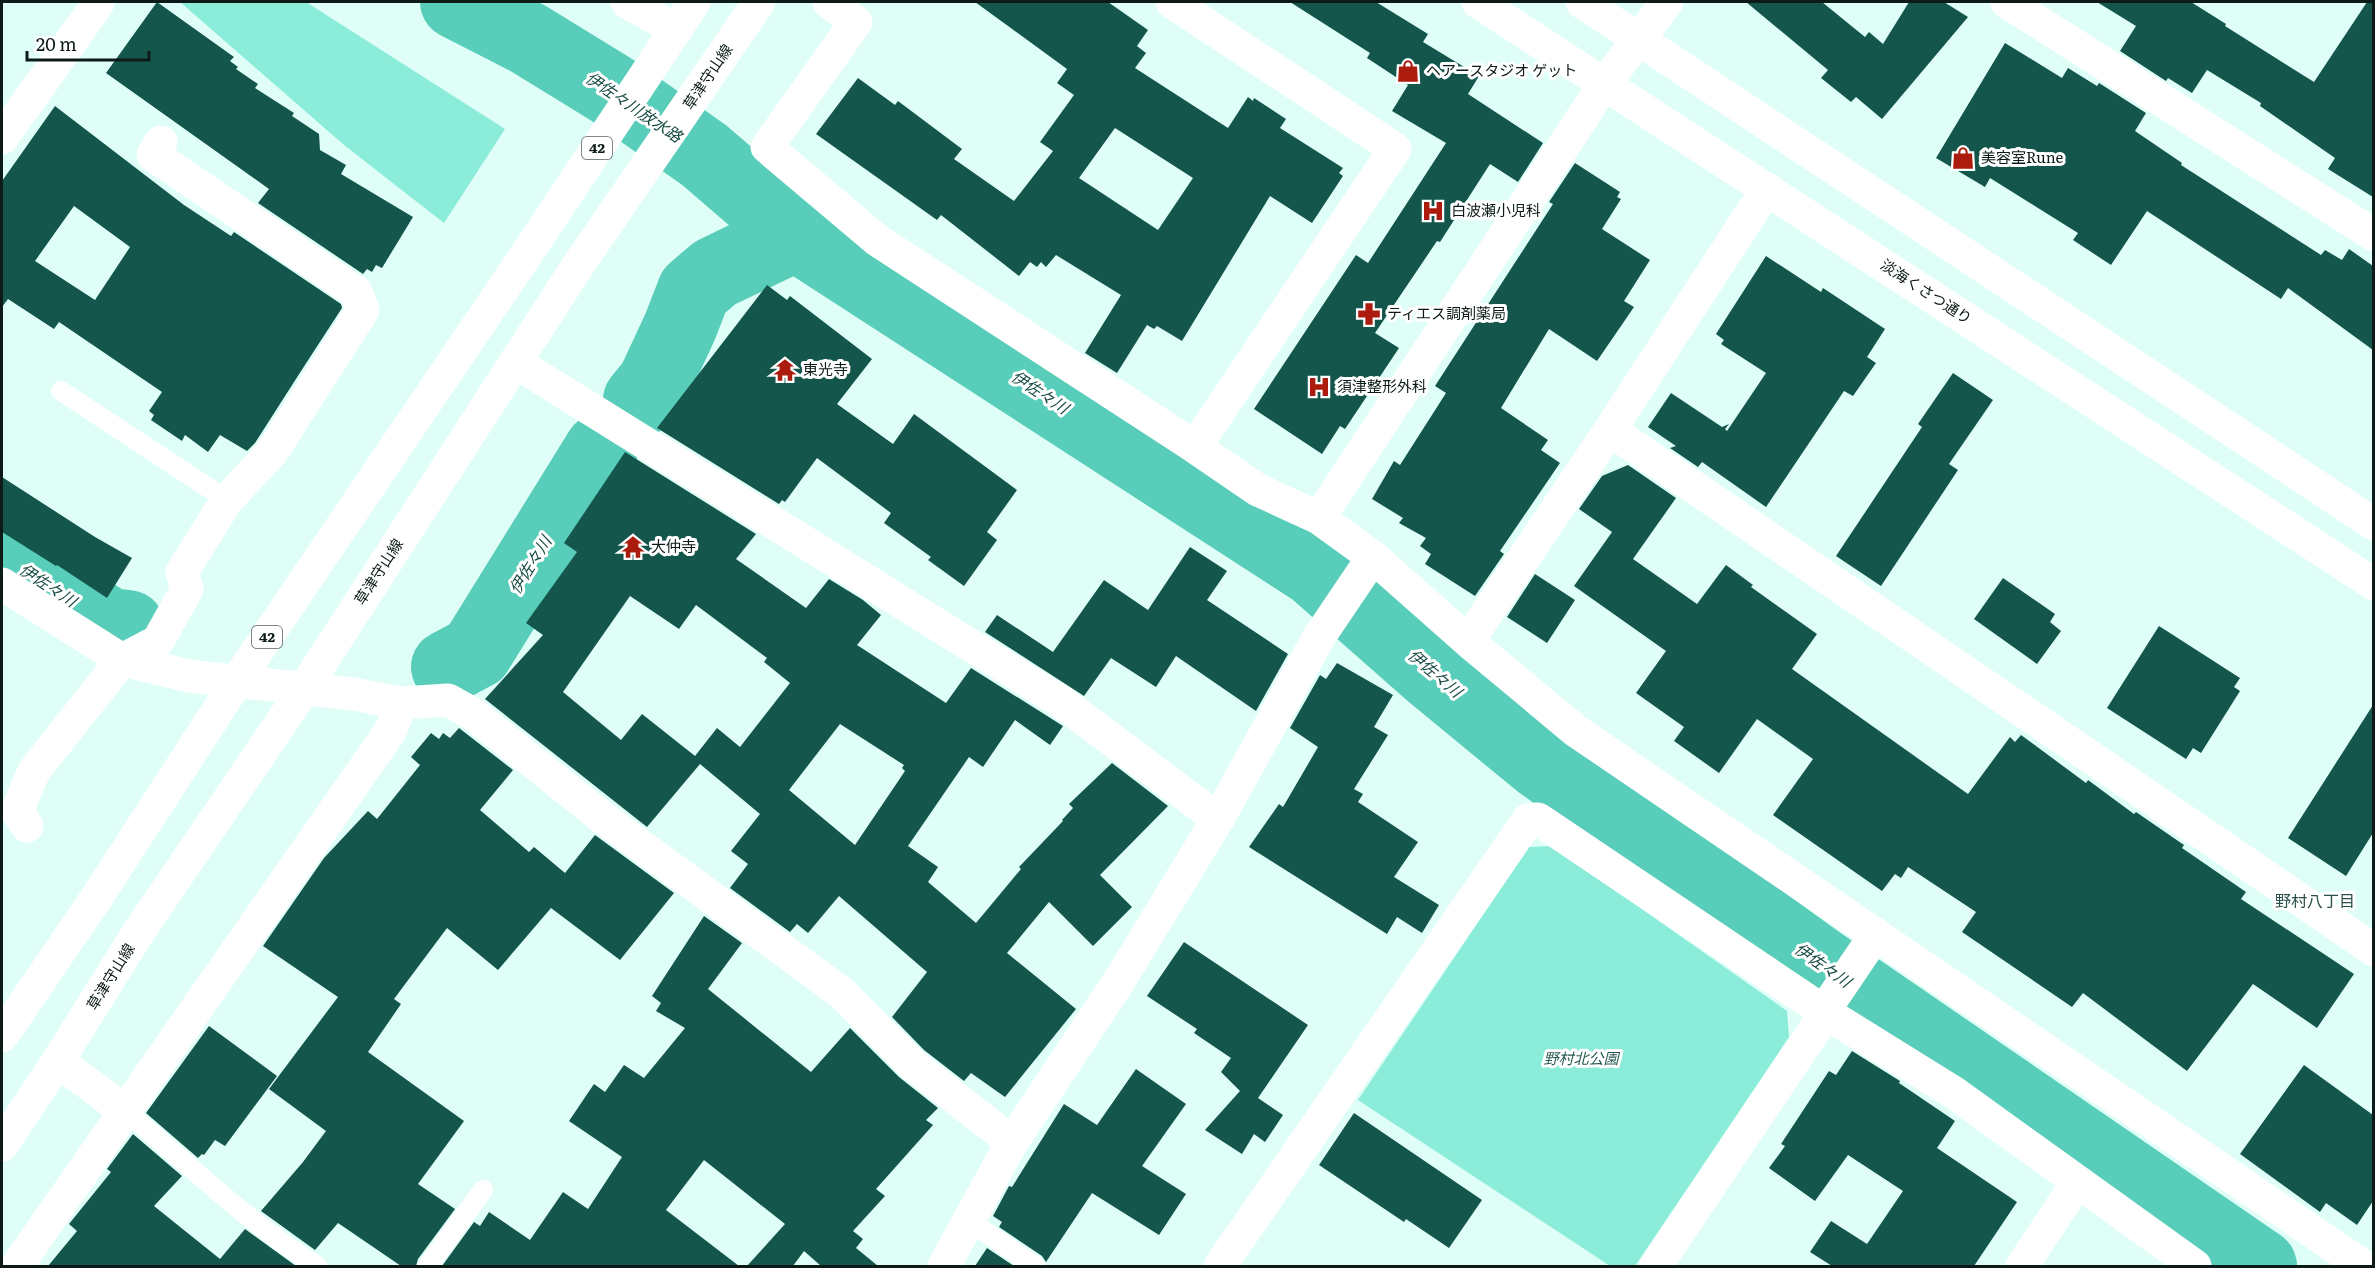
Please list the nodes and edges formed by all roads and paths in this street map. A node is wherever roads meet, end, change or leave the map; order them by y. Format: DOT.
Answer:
graph roads {
  1 [pos="98,2"];
  2 [pos="627,2"];
  3 [pos="694,2"];
  4 [pos="759,2"];
  5 [pos="829,2"];
  6 [pos="1172,2"];
  7 [pos="1478,2"];
  8 [pos="1582,2"];
  9 [pos="1667,2"];
  10 [pos="2017,4"];
  11 [pos="1640,39"];
  12 [pos="667,43"];
  13 [pos="1605,83"];
  14 [pos="2,138"];
  15 [pos="161,142"];
  16 [pos="1767,189"];
  17 [pos="2373,235"];
  18 [pos="515,362"];
  19 [pos="60,391"];
  20 [pos="1610,430"];
  21 [pos="1196,447"];
  22 [pos="227,500"];
  23 [pos="1319,518"];
  24 [pos="2373,524"];
  25 [pos="1373,557"];
  26 [pos="2,584"];
  27 [pos="2373,584"];
  28 [pos="1468,641"];
  29 [pos="122,660"];
  30 [pos="237,681"];
  31 [pos="304,689"];
  32 [pos="401,703"];
  33 [pos="1218,819"];
  34 [pos="27,826"];
  35 [pos="1876,934"];
  36 [pos="2373,950"];
  37 [pos="1829,1006"];
  38 [pos="2,1036"];
  39 [pos="58,1061"];
  40 [pos="126,1111"];
  41 [pos="1012,1142"];
  42 [pos="2,1145"];
  43 [pos="2077,1183"];
  44 [pos="483,1190"];
  45 [pos="969,1221"];
  46 [pos="17,1266"];
  47 [pos="317,1266"];
  48 [pos="428,1266"];
  49 [pos="944,1266"];
  50 [pos="1035,1266"];
  51 [pos="1220,1266"];
  52 [pos="1656,1266"];
  53 [pos="2022,1266"];
  54 [pos="2195,1266"];
  55 [pos="2363,1266"];
  1 -- 14 [label="street"];
  2 -- 12 [label="street"];
  3 -- 12 [label="street, 42"];
  4 -- 18 [label="street, 草津守山線"];
  5 -- 21 [label="street"];
  6 -- 21 [label="street"];
  7 -- 13 [label="street, 淡海くさつ通り"];
  8 -- 11 [label="street"];
  9 -- 11 [label="street"];
  10 -- 17 [label="street"];
  11 -- 13 [label="street"];
  11 -- 24 [label="street"];
  12 -- 30 [label="street, 42"];
  13 -- 16 [label="street, 淡海くさつ通り"];
  13 -- 23 [label="street"];
  15 -- 22 [label="street"];
  16 -- 20 [label="street"];
  16 -- 27 [label="street, 淡海くさつ通り"];
  18 -- 31 [label="street, 草津守山線"];
  18 -- 33 [label="street"];
  19 -- 22 [label="lane"];
  20 -- 28 [label="street"];
  20 -- 36 [label="street"];
  21 -- 23 [label="street"];
  22 -- 29 [label="street"];
  23 -- 25 [label="street"];
  25 -- 28 [label="street"];
  25 -- 33 [label="street"];
  26 -- 29 [label="street"];
  28 -- 35 [label="street"];
  29 -- 30 [label="street"];
  29 -- 34 [label="street"];
  30 -- 31 [label="street"];
  30 -- 38 [label="street, 42"];
  31 -- 32 [label="street"];
  31 -- 39 [label="street, 草津守山線"];
  32 -- 40 [label="street"];
  32 -- 41 [label="street"];
  33 -- 41 [label="street"];
  35 -- 37 [label="street"];
  35 -- 55 [label="street"];
  37 -- 43 [label="street"];
  37 -- 51 [label="street"];
  37 -- 52 [label="street"];
  39 -- 40 [label="street"];
  39 -- 42 [label="street, 草津守山線"];
  40 -- 46 [label="street"];
  40 -- 47 [label="lane"];
  41 -- 45 [label="street"];
  43 -- 53 [label="street"];
  43 -- 54 [label="street"];
  44 -- 48 [label="lane"];
  45 -- 49 [label="street"];
  45 -- 50 [label="lane"];
}
